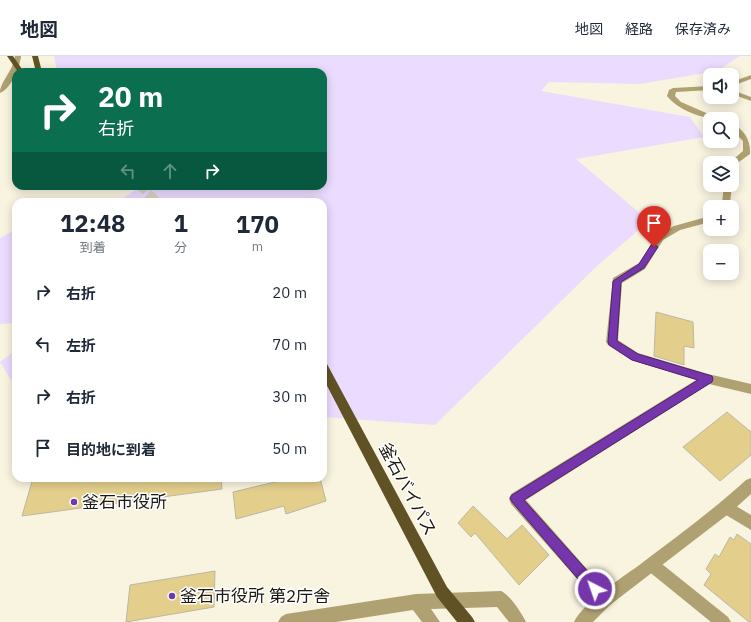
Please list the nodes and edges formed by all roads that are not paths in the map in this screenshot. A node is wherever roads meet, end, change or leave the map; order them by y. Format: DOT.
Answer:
graph roads {
  1 [pos="10,56"];
  2 [pos="18,56"];
  3 [pos="35,56"];
  4 [pos="15,68"];
  5 [pos="18,68"];
  6 [pos="38,68"];
  7 [pos="12,74"];
  8 [pos="751,77"];
  9 [pos="739,81"];
  10 [pos="703,88"];
  11 [pos="0,91"];
  12 [pos="739,95"];
  13 [pos="751,99"];
  14 [pos="703,114"];
  15 [pos="739,131"];
  16 [pos="739,158"];
  17 [pos="703,221"];
  18 [pos="327,375"];
  19 [pos="708,379"];
  20 [pos="751,389"];
  21 [pos="751,486"];
  22 [pos="726,507"];
  23 [pos="751,522"];
  24 [pos="652,565"];
  25 [pos="605,600"];
  26 [pos="416,602"];
  27 [pos="286,622"];
  28 [pos="432,622"];
  29 [pos="467,622"];
  30 [pos="518,622"];
  31 [pos="582,622"];
  32 [pos="724,622"];
  1 -- 5 [label="highway"];
  2 -- 4 [label="street"];
  3 -- 6 [label="highway"];
  7 -- 11 [label="street"];
  8 -- 9 [label="street"];
  10 -- 14 [label="street"];
  12 -- 13 [label="street"];
  15 -- 16 [label="street"];
  17 -- 19 [label="street"];
  18 -- 29 [label="highway, 釜石バイパス"];
  19 -- 20 [label="street"];
  19 -- 25 [label="street"];
  21 -- 22 [label="street"];
  22 -- 23 [label="street"];
  22 -- 24 [label="street"];
  24 -- 25 [label="street"];
  24 -- 32 [label="street"];
  25 -- 31 [label="street"];
  26 -- 27 [label="street"];
  26 -- 28 [label="street"];
  26 -- 30 [label="street"];
}
